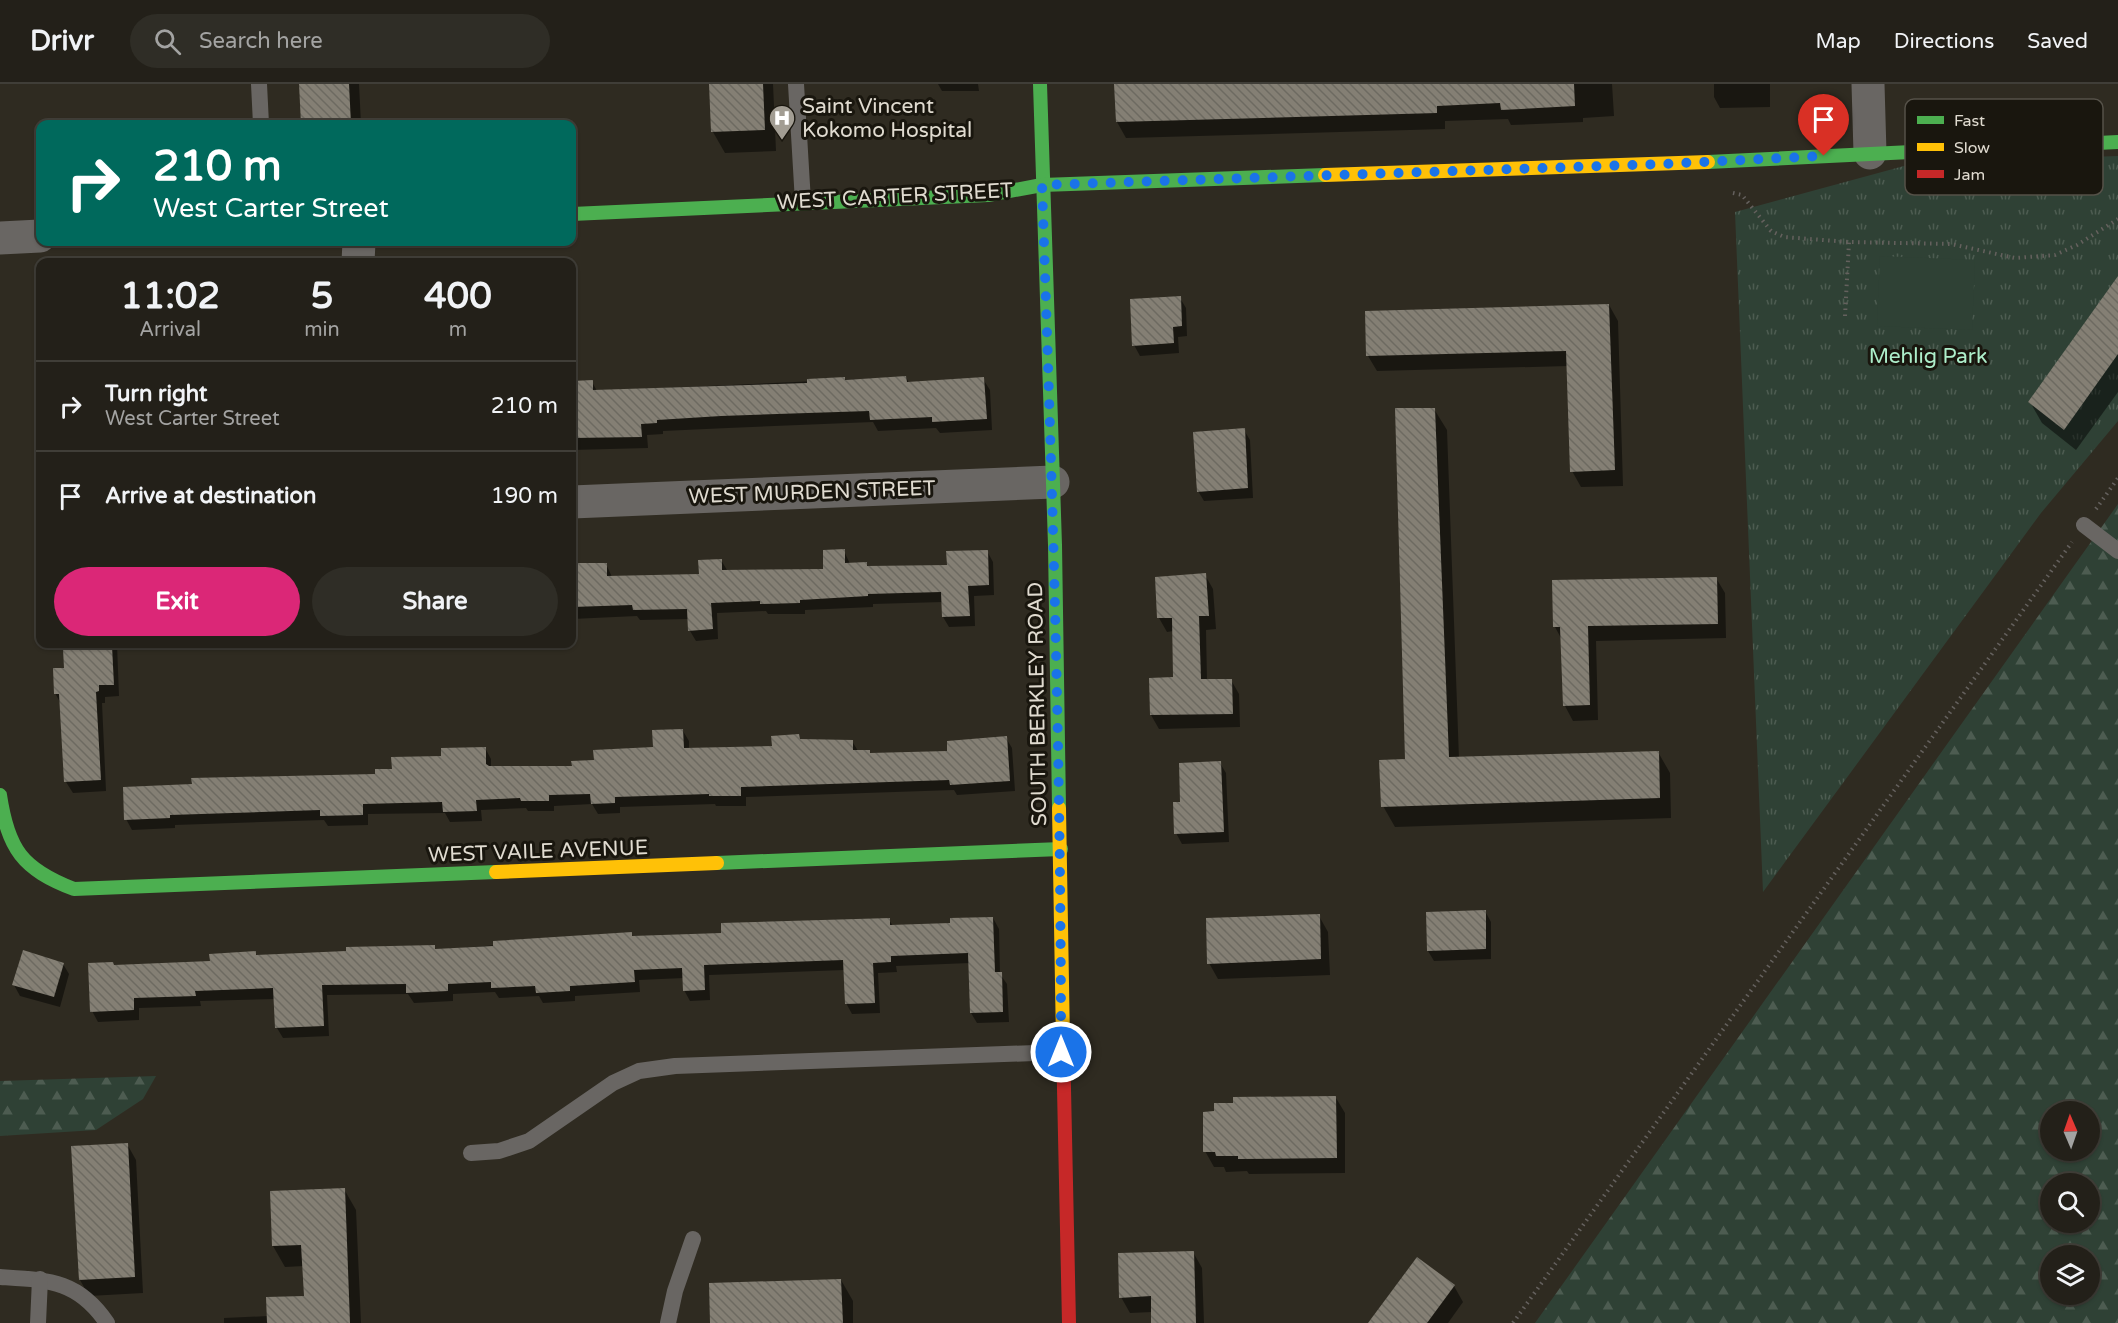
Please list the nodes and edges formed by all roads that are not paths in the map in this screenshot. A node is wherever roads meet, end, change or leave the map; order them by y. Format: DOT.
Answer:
graph roads {
  1 [pos="259,84"];
  2 [pos="796,84"];
  3 [pos="1040,84"];
  4 [pos="1868,84"];
  5 [pos="261,120"];
  6 [pos="2118,141"];
  7 [pos="2103,142"];
  8 [pos="1905,151"];
  9 [pos="1870,153"];
  10 [pos="1042,185"];
  11 [pos="803,202"];
  12 [pos="576,214"];
  13 [pos="36,236"];
  14 [pos="0,238"];
  15 [pos="1053,482"];
  16 [pos="576,502"];
  17 [pos="2084,525"];
  18 [pos="2118,551"];
  19 [pos="0,795"];
  20 [pos="1061,849"];
  21 [pos="1061,1052"];
  22 [pos="471,1153"];
  23 [pos="693,1239"];
  24 [pos="0,1277"];
  25 [pos="40,1279"];
  26 [pos="38,1323"];
  27 [pos="107,1323"];
  28 [pos="668,1323"];
  29 [pos="1069,1323"];
  1 -- 5 [label="lane"];
  2 -- 11 [label="lane"];
  3 -- 10 [label="street, SOUTH BERKLEY ROAD"];
  4 -- 9 [label="street"];
  6 -- 7 [label="street, WEST CARTER STREET"];
  8 -- 9 [label="street, WEST CARTER STREET"];
  9 -- 10 [label="street, WEST CARTER STREET"];
  10 -- 11 [label="street, WEST CARTER STREET"];
  10 -- 15 [label="street, SOUTH BERKLEY ROAD"];
  11 -- 12 [label="street, WEST CARTER STREET"];
  13 -- 14 [label="street"];
  15 -- 16 [label="street, WEST MURDEN STREET"];
  15 -- 20 [label="street, SOUTH BERKLEY ROAD"];
  17 -- 18 [label="lane"];
  19 -- 20 [label="street, WEST VAILE AVENUE"];
  20 -- 21 [label="street, SOUTH BERKLEY ROAD"];
  21 -- 22 [label="lane"];
  21 -- 29 [label="street, SOUTH BERKLEY ROAD"];
  23 -- 28 [label="lane"];
  24 -- 25 [label="lane"];
  25 -- 26 [label="lane"];
  25 -- 27 [label="lane"];
}
